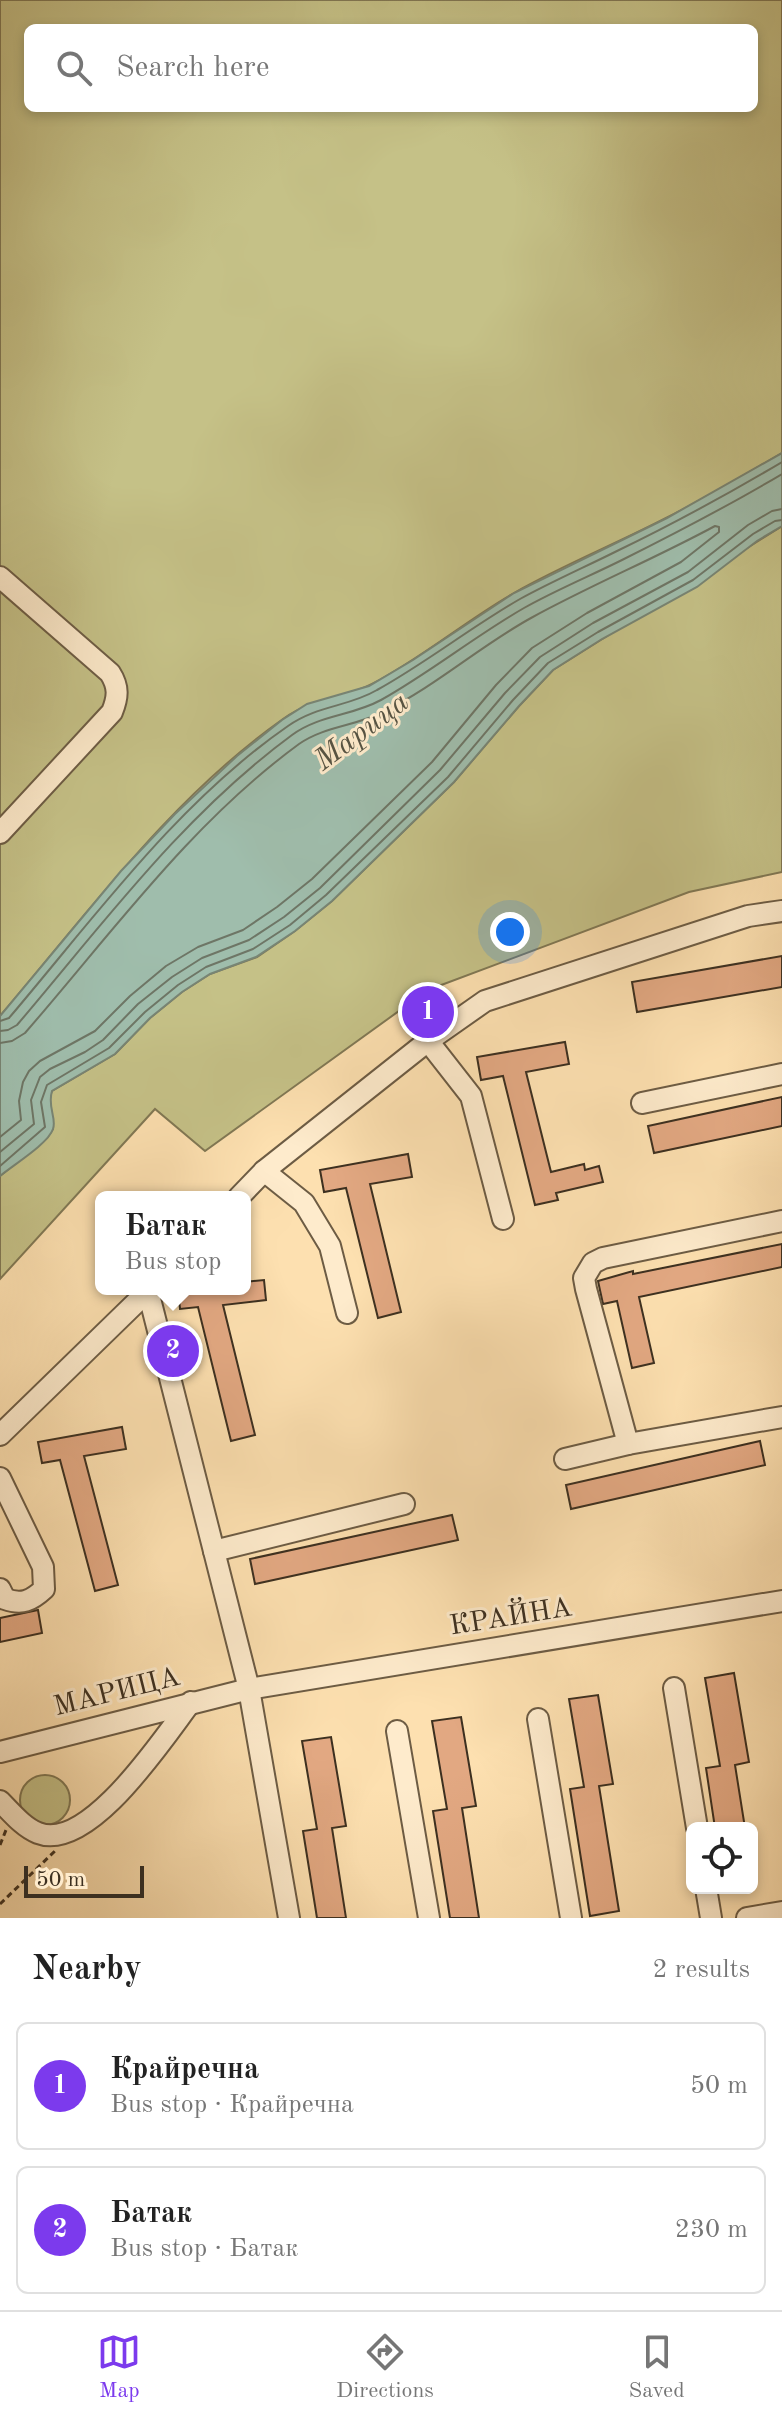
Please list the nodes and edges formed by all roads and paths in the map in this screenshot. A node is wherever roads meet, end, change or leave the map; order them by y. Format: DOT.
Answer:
graph roads {
  1 [pos="0,577"];
  2 [pos="0,833"];
  3 [pos="782,911"];
  4 [pos="428,1041"];
  5 [pos="782,1074"];
  6 [pos="642,1103"];
  7 [pos="264,1171"];
  8 [pos="245,1191"];
  9 [pos="503,1219"];
  10 [pos="782,1221"];
  11 [pos="144,1295"];
  12 [pos="150,1295"];
  13 [pos="347,1313"];
  14 [pos="782,1417"];
  15 [pos="0,1435"];
  16 [pos="628,1444"];
  17 [pos="565,1459"];
  18 [pos="0,1478"];
  19 [pos="404,1504"];
  20 [pos="214,1551"];
  21 [pos="2,1596"];
  22 [pos="782,1601"];
  23 [pos="674,1688"];
  24 [pos="249,1689"];
  25 [pos="191,1702"];
  26 [pos="538,1719"];
  27 [pos="397,1731"];
  28 [pos="0,1752"];
  29 [pos="0,1801"];
  30 [pos="696,1822"];
  31 [pos="70,1834"];
  32 [pos="707,1894"];
  33 [pos="0,1904"];
  34 [pos="782,1912"];
  35 [pos="289,1918"];
  36 [pos="429,1918"];
  37 [pos="571,1918"];
  38 [pos="711,1918"];
  39 [pos="747,1918"];
  1 -- 2 [label="street"];
  3 -- 4 [label="street"];
  4 -- 7 [label="street"];
  4 -- 9 [label="street"];
  5 -- 6 [label="street"];
  7 -- 8 [label="street"];
  7 -- 13 [label="street"];
  10 -- 16 [label="street"];
  11 -- 15 [label="street"];
  12 -- 20 [label="street"];
  14 -- 16 [label="street"];
  16 -- 17 [label="street"];
  18 -- 21 [label="street"];
  19 -- 20 [label="street"];
  20 -- 24 [label="street"];
  22 -- 24 [label="street, КРАЙНА"];
  23 -- 30 [label="street"];
  24 -- 25 [label="street, МАРИЦА"];
  24 -- 35 [label="street"];
  25 -- 28 [label="street, МАРИЦА"];
  25 -- 31 [label="street"];
  26 -- 37 [label="street"];
  27 -- 36 [label="street"];
  29 -- 31 [label="street"];
  31 -- 33 [label="path"];
  32 -- 38 [label="street"];
  34 -- 39 [label="street"];
}
